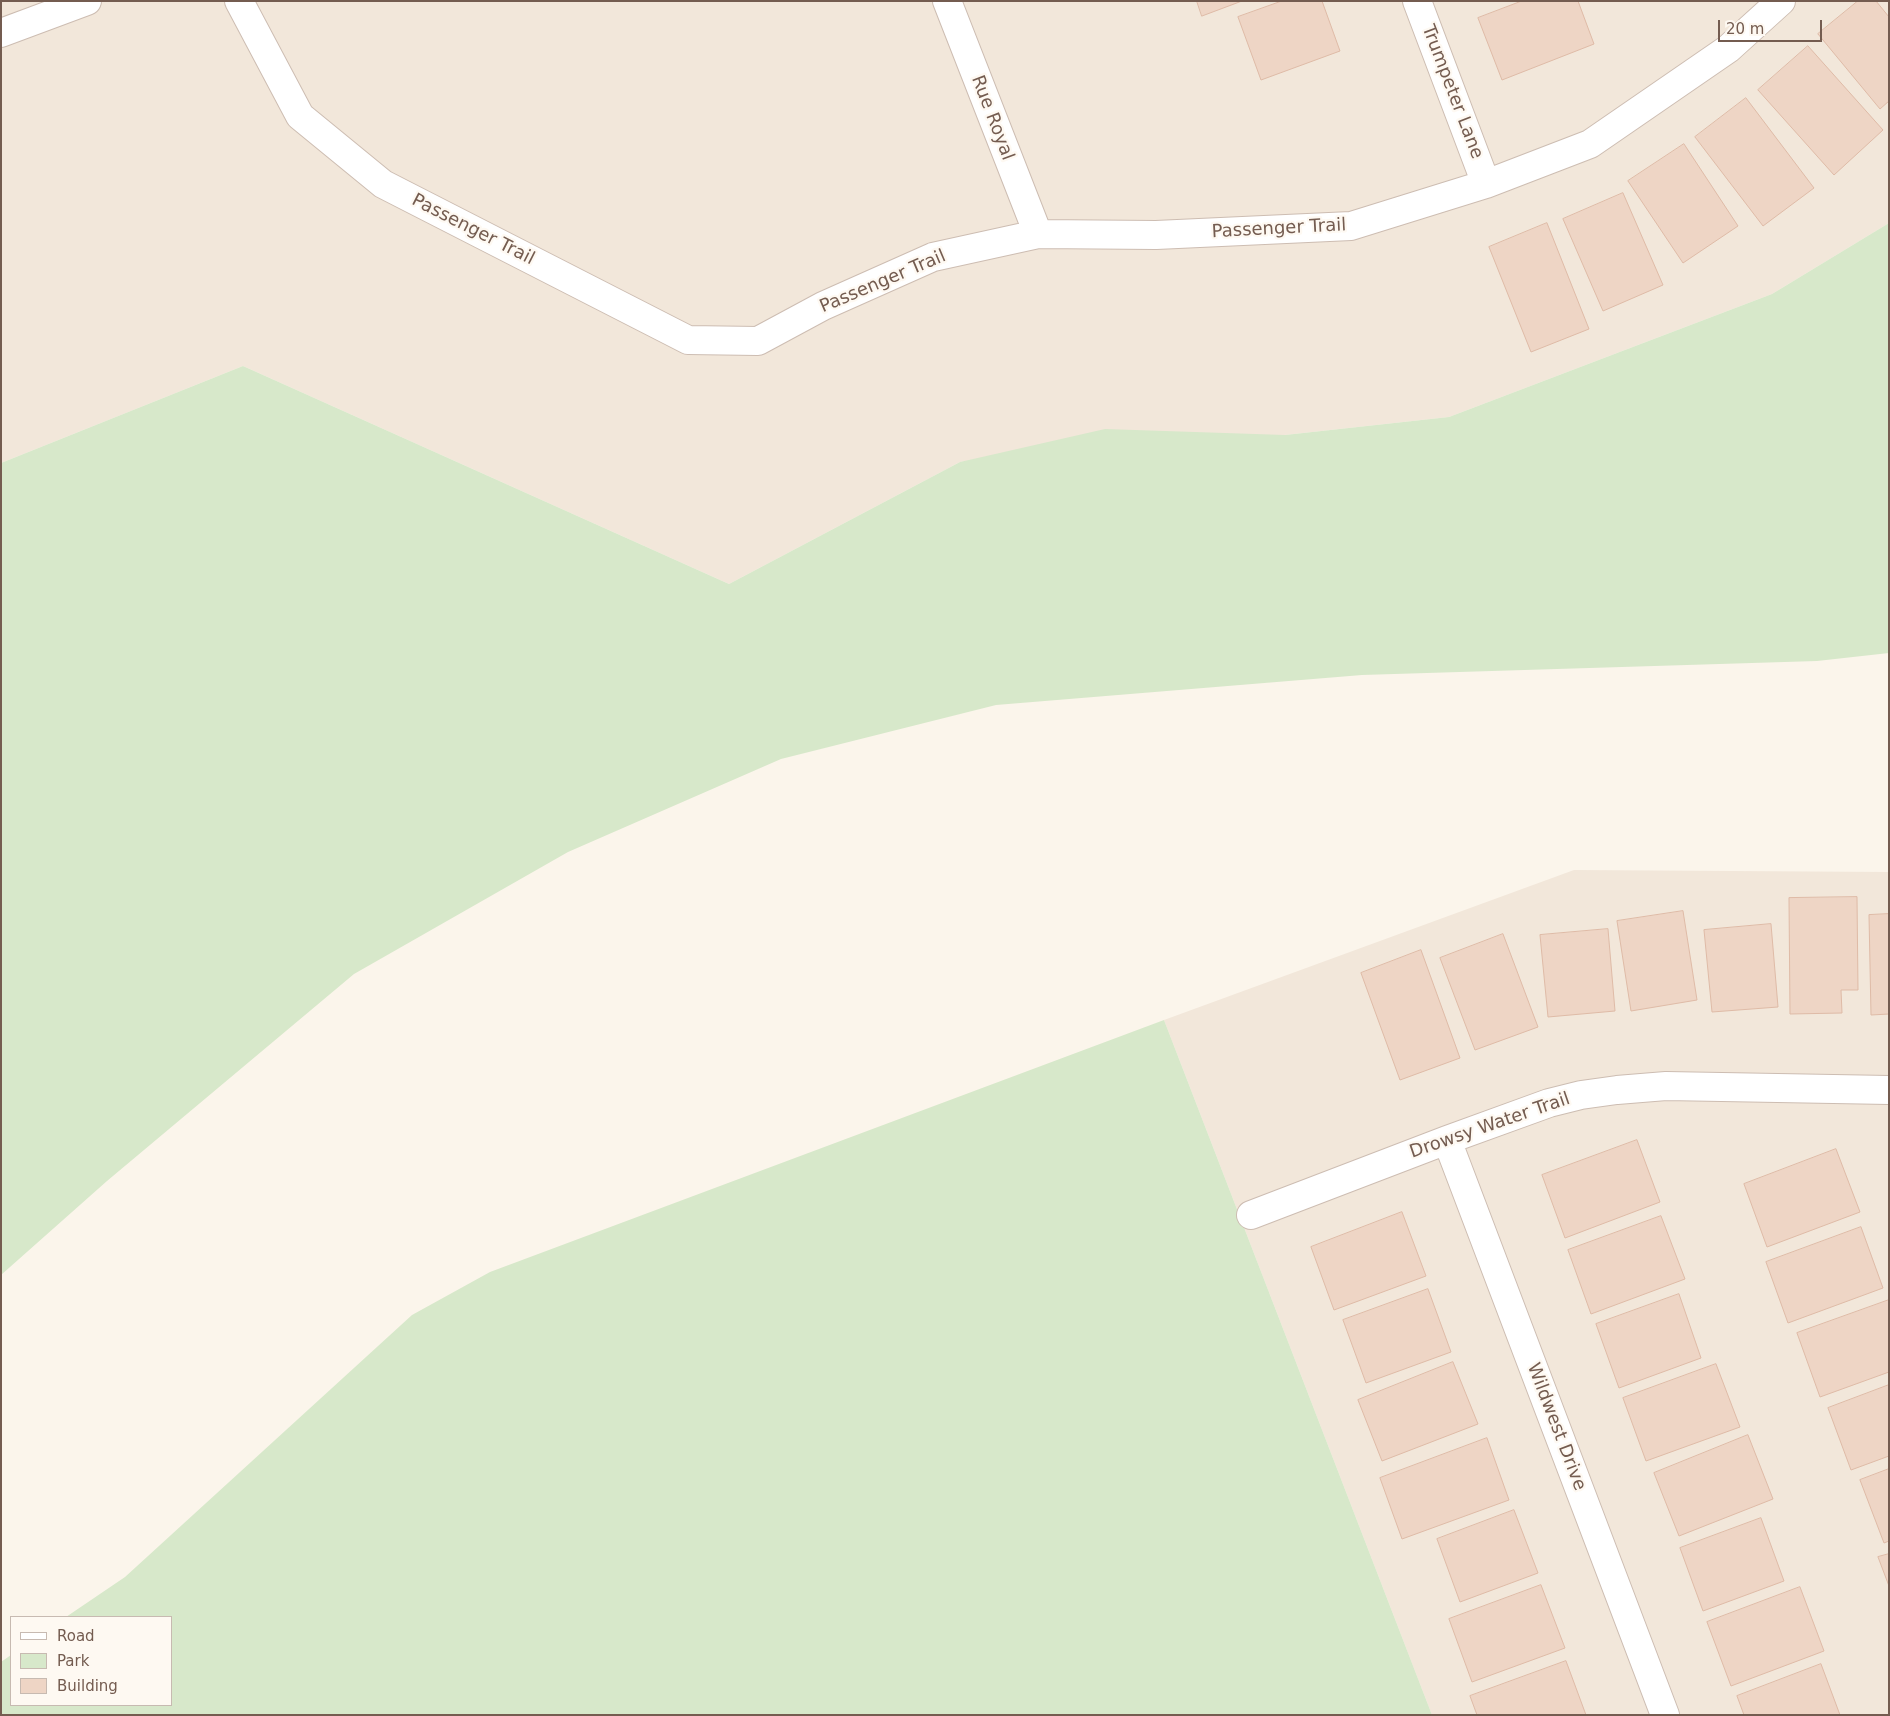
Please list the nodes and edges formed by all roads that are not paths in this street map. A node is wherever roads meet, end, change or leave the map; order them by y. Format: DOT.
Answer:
graph roads {
  1 [pos="87,1"];
  2 [pos="239,1"];
  3 [pos="947,1"];
  4 [pos="1417,1"];
  5 [pos="1781,1"];
  6 [pos="1,34"];
  7 [pos="1486,184"];
  8 [pos="1038,234"];
  9 [pos="1889,1090"];
  10 [pos="1446,1140"];
  11 [pos="1251,1215"];
  12 [pos="1665,1715"];
  1 -- 6 [label="street"];
  2 -- 8 [label="street, Passenger Trail"];
  3 -- 8 [label="street, Rue Royal"];
  4 -- 7 [label="street, Trumpeter Lane"];
  5 -- 7 [label="street, Passenger Trail"];
  7 -- 8 [label="street, Passenger Trail"];
  9 -- 10 [label="street, Drowsy Water Trail"];
  10 -- 11 [label="street, Drowsy Water Trail"];
  10 -- 12 [label="street, Wildwest Drive"];
}
